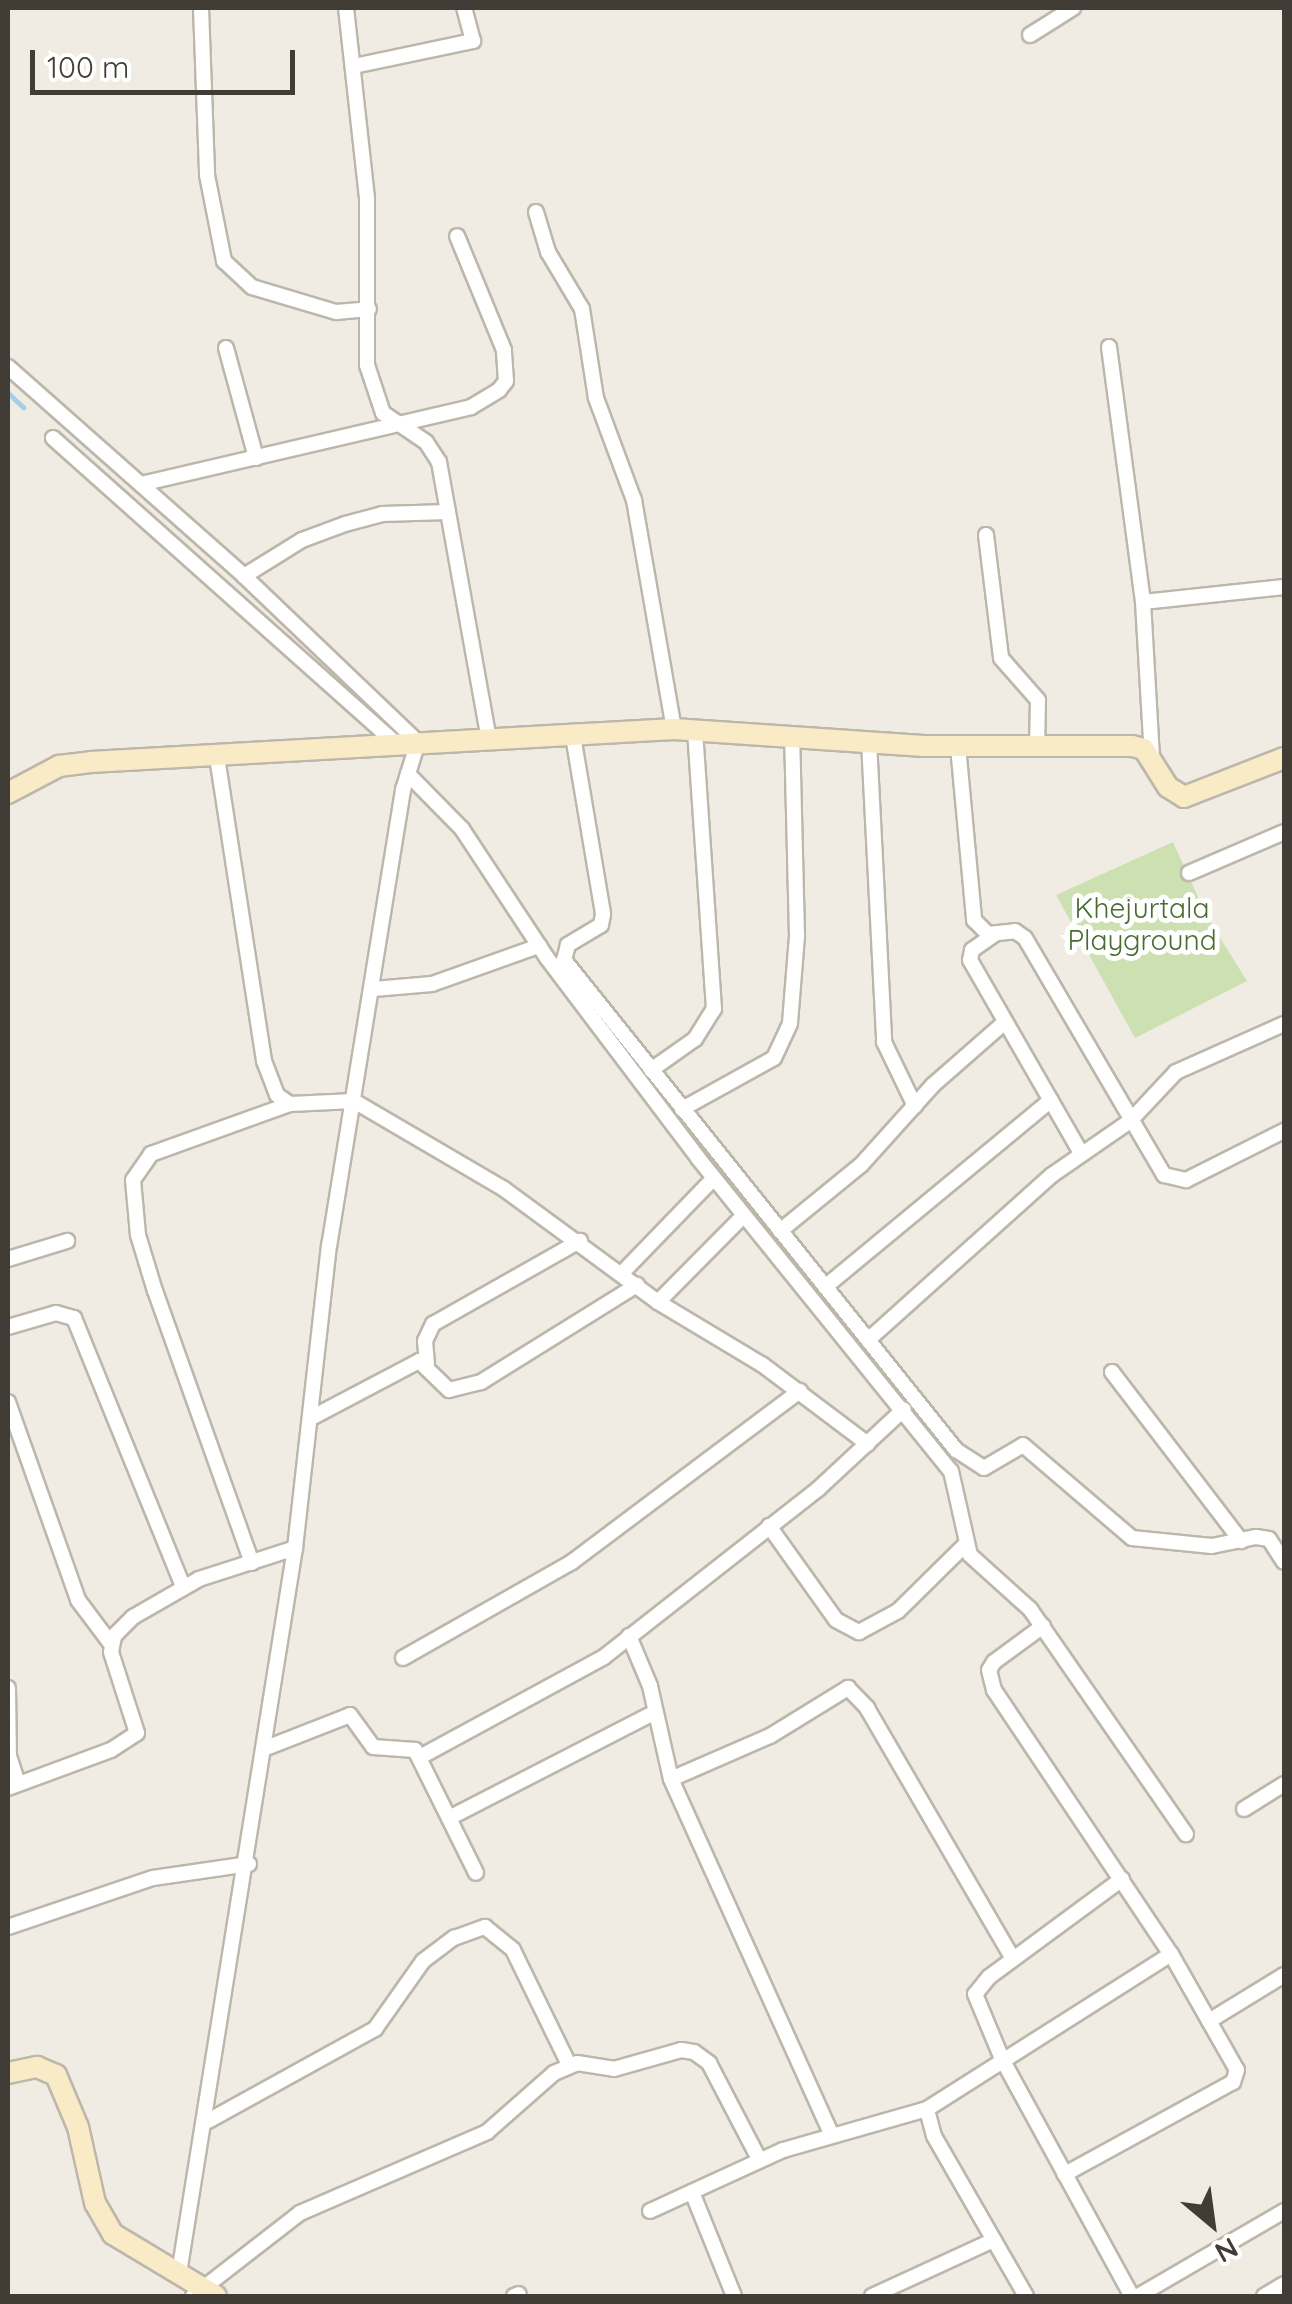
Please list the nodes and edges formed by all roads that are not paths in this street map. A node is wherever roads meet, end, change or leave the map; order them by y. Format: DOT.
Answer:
graph roads {
  1 [pos="201,8"];
  2 [pos="346,8"];
  3 [pos="464,8"];
  4 [pos="1074,8"];
  5 [pos="1030,35"];
  6 [pos="354,66"];
  7 [pos="536,212"];
  8 [pos="456,236"];
  9 [pos="368,309"];
  10 [pos="1109,347"];
  11 [pos="226,348"];
  12 [pos="8,367"];
  13 [pos="391,423"];
  14 [pos="53,438"];
  15 [pos="256,458"];
  16 [pos="141,484"];
  17 [pos="448,512"];
  18 [pos="986,535"];
  19 [pos="244,576"];
  20 [pos="1284,587"];
  21 [pos="1143,602"];
  22 [pos="684,730"];
  23 [pos="792,734"];
  24 [pos="573,736"];
  25 [pos="489,739"];
  26 [pos="869,741"];
  27 [pos="407,743"];
  28 [pos="958,746"];
  29 [pos="1036,747"];
  30 [pos="217,757"];
  31 [pos="1152,758"];
  32 [pos="1284,758"];
  33 [pos="408,774"];
  34 [pos="8,793"];
  35 [pos="1284,832"];
  36 [pos="1190,873"];
  37 [pos="996,934"];
  38 [pos="539,946"];
  39 [pos="374,989"];
  40 [pos="1006,1022"];
  41 [pos="1284,1024"];
  42 [pos="651,1070"];
  43 [pos="1051,1100"];
  44 [pos="354,1101"];
  45 [pos="290,1104"];
  46 [pos="914,1106"];
  47 [pos="682,1109"];
  48 [pos="1130,1121"];
  49 [pos="1284,1131"];
  50 [pos="1081,1153"];
  51 [pos="714,1178"];
  52 [pos="744,1215"];
  53 [pos="780,1231"];
  54 [pos="67,1241"];
  55 [pos="580,1241"];
  56 [pos="8,1258"];
  57 [pos="622,1273"];
  58 [pos="637,1285"];
  59 [pos="825,1288"];
  60 [pos="658,1302"];
  61 [pos="8,1327"];
  62 [pos="868,1340"];
  63 [pos="427,1364"];
  64 [pos="1112,1372"];
  65 [pos="800,1391"];
  66 [pos="8,1402"];
  67 [pos="904,1410"];
  68 [pos="311,1418"];
  69 [pos="868,1444"];
  70 [pos="768,1526"];
  71 [pos="1241,1541"];
  72 [pos="965,1544"];
  73 [pos="295,1548"];
  74 [pos="1282,1552"];
  75 [pos="252,1562"];
  76 [pos="183,1587"];
  77 [pos="1042,1626"];
  78 [pos="629,1636"];
  79 [pos="111,1644"];
  80 [pos="403,1658"];
  81 [pos="8,1688"];
  82 [pos="655,1712"];
  83 [pos="266,1748"];
  84 [pos="420,1757"];
  85 [pos="671,1778"];
  86 [pos="1284,1784"];
  87 [pos="13,1786"];
  88 [pos="1244,1809"];
  89 [pos="449,1818"];
  90 [pos="1186,1834"];
  91 [pos="249,1864"];
  92 [pos="476,1873"];
  93 [pos="1122,1880"];
  94 [pos="8,1927"];
  95 [pos="1171,1954"];
  96 [pos="1013,1959"];
  97 [pos="1284,1976"];
  98 [pos="1209,2021"];
  99 [pos="1002,2058"];
  100 [pos="569,2065"];
  101 [pos="8,2073"];
  102 [pos="927,2108"];
  103 [pos="208,2121"];
  104 [pos="832,2135"];
  105 [pos="760,2161"];
  106 [pos="1065,2174"];
  107 [pos="692,2192"];
  108 [pos="650,2210"];
  109 [pos="1284,2211"];
  110 [pos="994,2240"];
  111 [pos="179,2273"];
  112 [pos="1284,2284"];
  113 [pos="203,2293"];
  114 [pos="734,2296"];
  115 [pos="872,2296"];
  116 [pos="1026,2296"];
  117 [pos="1135,2296"];
  118 [pos="1264,2296"];
  1 -- 9 [label="street"];
  2 -- 6 [label="street"];
  3 -- 6 [label="street"];
  4 -- 5 [label="street"];
  6 -- 9 [label="street"];
  7 -- 22 [label="street"];
  8 -- 13 [label="street"];
  9 -- 13 [label="street"];
  10 -- 21 [label="street"];
  11 -- 15 [label="street"];
  12 -- 16 [label="street"];
  13 -- 15 [label="street"];
  13 -- 17 [label="street"];
  14 -- 27 [label="street"];
  15 -- 16 [label="street"];
  16 -- 19 [label="street"];
  17 -- 19 [label="street"];
  17 -- 25 [label="street"];
  18 -- 29 [label="street"];
  19 -- 27 [label="street"];
  20 -- 21 [label="street"];
  21 -- 31 [label="street"];
  22 -- 23 [label="street"];
  22 -- 24 [label="street"];
  22 -- 42 [label="street"];
  23 -- 26 [label="street"];
  23 -- 47 [label="street"];
  24 -- 25 [label="street"];
  24 -- 42 [label="street"];
  25 -- 27 [label="street"];
  26 -- 28 [label="street"];
  26 -- 46 [label="street"];
  27 -- 30 [label="street"];
  27 -- 33 [label="street"];
  28 -- 29 [label="street"];
  28 -- 37 [label="street"];
  29 -- 31 [label="street"];
  30 -- 34 [label="street"];
  30 -- 45 [label="street"];
  31 -- 32 [label="street"];
  33 -- 38 [label="street"];
  33 -- 39 [label="street"];
  35 -- 36 [label="street"];
  37 -- 40 [label="street"];
  37 -- 48 [label="street"];
  38 -- 39 [label="street"];
  38 -- 51 [label="street"];
  39 -- 44 [label="street"];
  40 -- 43 [label="street"];
  40 -- 46 [label="street"];
  41 -- 48 [label="street"];
  42 -- 47 [label="street"];
  43 -- 50 [label="street"];
  43 -- 59 [label="street"];
  44 -- 45 [label="street"];
  44 -- 55 [label="street"];
  44 -- 68 [label="street"];
  45 -- 75 [label="street"];
  46 -- 53 [label="street"];
  47 -- 53 [label="street"];
  48 -- 49 [label="street"];
  48 -- 50 [label="street"];
  50 -- 62 [label="street"];
  51 -- 52 [label="street"];
  51 -- 57 [label="street"];
  52 -- 60 [label="street"];
  52 -- 67 [label="street"];
  53 -- 59 [label="street"];
  54 -- 56 [label="street"];
  55 -- 57 [label="street"];
  55 -- 63 [label="street"];
  57 -- 58 [label="street"];
  58 -- 60 [label="street"];
  58 -- 63 [label="street"];
  59 -- 62 [label="street"];
  60 -- 65 [label="street"];
  61 -- 76 [label="street"];
  62 -- 71 [label="street"];
  63 -- 68 [label="street"];
  64 -- 71 [label="street"];
  65 -- 69 [label="street"];
  65 -- 80 [label="street"];
  66 -- 79 [label="street"];
  67 -- 69 [label="street"];
  67 -- 72 [label="street"];
  68 -- 73 [label="street"];
  69 -- 70 [label="street"];
  70 -- 72 [label="street"];
  70 -- 78 [label="street"];
  71 -- 74 [label="street"];
  72 -- 77 [label="street"];
  73 -- 75 [label="street"];
  73 -- 83 [label="street"];
  75 -- 76 [label="street"];
  76 -- 79 [label="street"];
  77 -- 90 [label="street"];
  77 -- 93 [label="street"];
  78 -- 82 [label="street"];
  78 -- 84 [label="street"];
  79 -- 87 [label="street"];
  81 -- 87 [label="street"];
  82 -- 85 [label="street"];
  82 -- 89 [label="street"];
  83 -- 84 [label="street"];
  83 -- 91 [label="street"];
  84 -- 89 [label="street"];
  85 -- 96 [label="street"];
  85 -- 104 [label="street"];
  86 -- 88 [label="street"];
  89 -- 92 [label="street"];
  91 -- 94 [label="street"];
  91 -- 103 [label="street"];
  93 -- 95 [label="street"];
  93 -- 96 [label="street"];
  95 -- 98 [label="street"];
  95 -- 99 [label="street"];
  96 -- 99 [label="street"];
  97 -- 98 [label="street"];
  98 -- 106 [label="street"];
  99 -- 102 [label="street"];
  99 -- 106 [label="street"];
  100 -- 103 [label="street"];
  100 -- 105 [label="street"];
  100 -- 113 [label="street"];
  101 -- 111 [label="street"];
  102 -- 104 [label="street"];
  102 -- 110 [label="street"];
  103 -- 111 [label="street"];
  104 -- 105 [label="street"];
  105 -- 107 [label="street"];
  106 -- 117 [label="street"];
  107 -- 108 [label="street"];
  107 -- 114 [label="street"];
  109 -- 117 [label="street"];
  110 -- 115 [label="street"];
  110 -- 116 [label="street"];
  111 -- 113 [label="street"];
  112 -- 118 [label="street"];
}
